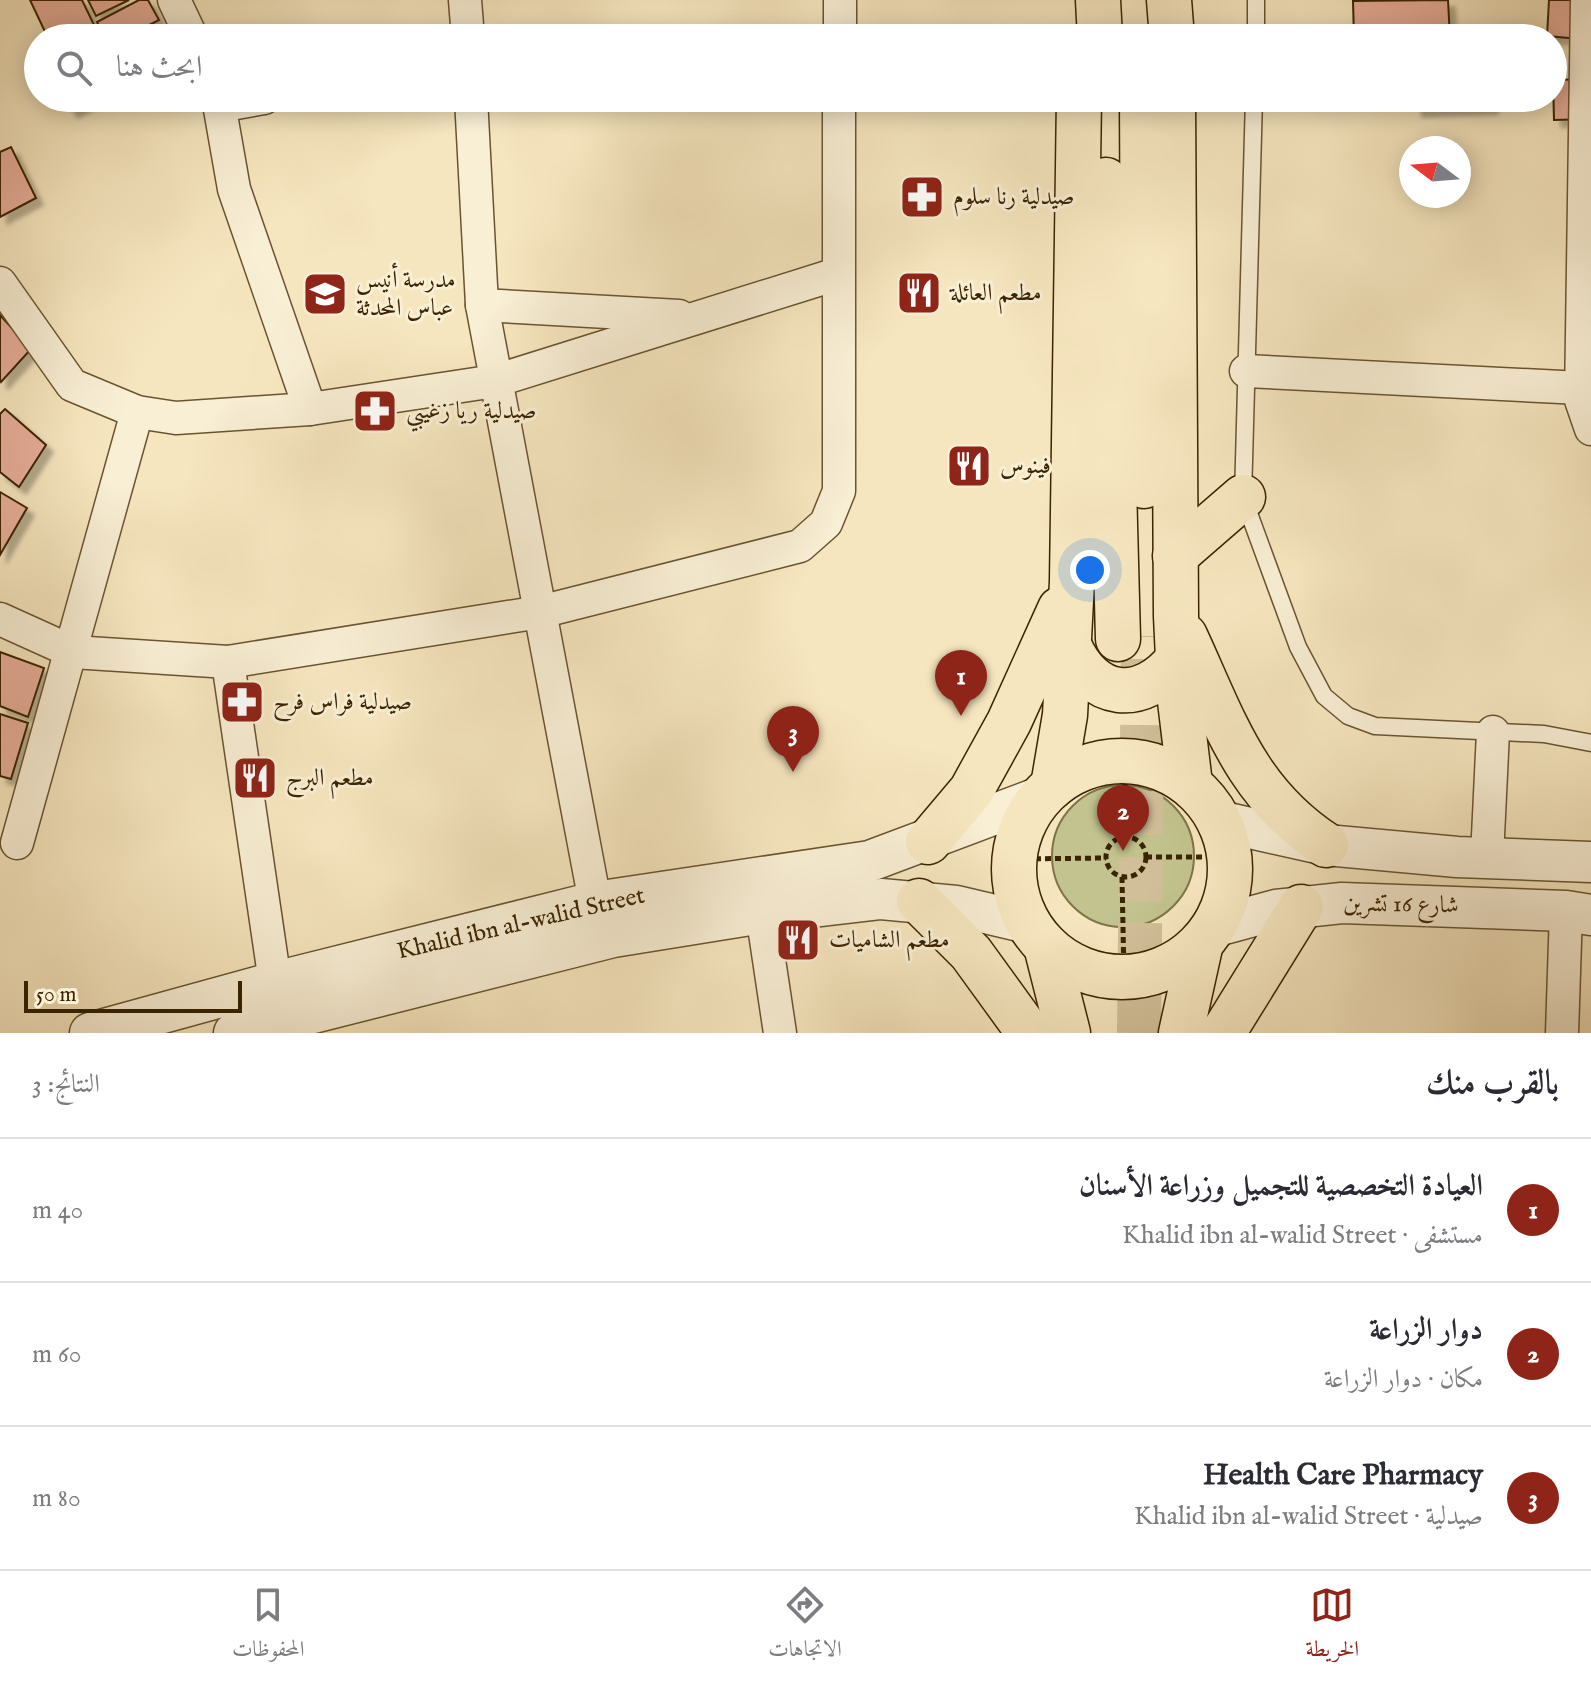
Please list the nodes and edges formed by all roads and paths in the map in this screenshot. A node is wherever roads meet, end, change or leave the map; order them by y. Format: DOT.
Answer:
graph roads {
  1 [pos="174,0"];
  2 [pos="465,0"];
  3 [pos="840,0"];
  4 [pos="1081,0"];
  5 [pos="1098,0"];
  6 [pos="1149,0"];
  7 [pos="1169,0"];
  8 [pos="1256,0"];
  9 [pos="1587,0"];
  10 [pos="185,24"];
  11 [pos="467,24"];
  12 [pos="840,24"];
  13 [pos="1080,24"];
  14 [pos="1099,24"];
  15 [pos="1147,24"];
  16 [pos="1171,24"];
  17 [pos="1256,24"];
  18 [pos="220,112"];
  19 [pos="472,112"];
  20 [pos="839,112"];
  21 [pos="1079,112"];
  22 [pos="1104,112"];
  23 [pos="1142,112"];
  24 [pos="1173,112"];
  25 [pos="1254,112"];
  26 [pos="837,274"];
  27 [pos="0,283"];
  28 [pos="482,305"];
  29 [pos="698,317"];
  30 [pos="1246,371"];
  31 [pos="495,381"];
  32 [pos="1581,388"];
  33 [pos="310,409"];
  34 [pos="137,412"];
  35 [pos="1591,429"];
  36 [pos="1243,497"];
  37 [pos="1175,556"];
  38 [pos="1072,581"];
  39 [pos="540,612"];
  40 [pos="0,619"];
  41 [pos="1154,638"];
  42 [pos="1069,645"];
  43 [pos="73,652"];
  44 [pos="228,662"];
  45 [pos="1493,732"];
  46 [pos="1591,743"];
  47 [pos="1125,761"];
  48 [pos="1190,784"];
  49 [pos="1048,791"];
  50 [pos="1125,837"];
  51 [pos="1224,839"];
  52 [pos="928,842"];
  53 [pos="17,843"];
  54 [pos="1326,845"];
  55 [pos="1146,857"];
  56 [pos="1487,857"];
  57 [pos="1106,858"];
  58 [pos="1015,859"];
  59 [pos="1591,862"];
  60 [pos="1122,877"];
  61 [pos="919,901"];
  62 [pos="595,902"];
  63 [pos="1301,907"];
  64 [pos="762,913"];
  65 [pos="1578,913"];
  66 [pos="1037,934"];
  67 [pos="1207,935"];
  68 [pos="1124,977"];
  69 [pos="275,982"];
  70 [pos="90,1033"];
  71 [pos="234,1033"];
  72 [pos="780,1033"];
  73 [pos="1029,1033"];
  74 [pos="1068,1033"];
  75 [pos="1181,1033"];
  76 [pos="1223,1033"];
  77 [pos="1562,1033"];
  1 -- 10 [label="street"];
  2 -- 11 [label="street"];
  3 -- 12 [label="street"];
  4 -- 13 [label="main road"];
  5 -- 14 [label="main road"];
  6 -- 15 [label="main road"];
  7 -- 16 [label="main road"];
  8 -- 17 [label="lane"];
  9 -- 32 [label="street"];
  18 -- 33 [label="street"];
  19 -- 28 [label="street"];
  20 -- 26 [label="street"];
  21 -- 38 [label="main road"];
  22 -- 41 [label="main road"];
  23 -- 41 [label="main road"];
  24 -- 37 [label="main road"];
  25 -- 30 [label="lane"];
  26 -- 29 [label="street"];
  26 -- 39 [label="street"];
  27 -- 34 [label="street"];
  28 -- 29 [label="street"];
  28 -- 31 [label="street"];
  29 -- 31 [label="street"];
  30 -- 32 [label="street"];
  30 -- 36 [label="lane"];
  31 -- 33 [label="street"];
  31 -- 39 [label="street"];
  32 -- 35 [label="street"];
  33 -- 34 [label="street"];
  34 -- 43 [label="street"];
  36 -- 37 [label="main road"];
  36 -- 45 [label="lane"];
  37 -- 41 [label="main road"];
  38 -- 42 [label="main road"];
  38 -- 52 [label="main road"];
  39 -- 44 [label="street"];
  39 -- 62 [label="street"];
  40 -- 43 [label="street"];
  41 -- 42 [label="main road"];
  41 -- 48 [label="main road"];
  41 -- 54 [label="main road"];
  42 -- 49 [label="main road"];
  43 -- 44 [label="street"];
  43 -- 53 [label="street"];
  44 -- 69 [label="street"];
  45 -- 46 [label="lane"];
  45 -- 56 [label="street"];
  47 -- 48 [label="main road"];
  47 -- 49 [label="main road"];
  47 -- 50 [label="path"];
  48 -- 51 [label="main road"];
  49 -- 52 [label="street, Khalid ibn al-walid Street"];
  49 -- 58 [label="main road"];
  50 -- 55 [label="path"];
  50 -- 57 [label="path"];
  51 -- 54 [label="street, شارع 16 تشرين"];
  51 -- 55 [label="path"];
  51 -- 67 [label="main road"];
  52 -- 62 [label="street, Khalid ibn al-walid Street"];
  54 -- 56 [label="street, شارع 16 تشرين"];
  55 -- 60 [label="path"];
  56 -- 59 [label="street, شارع 16 تشرين"];
  57 -- 58 [label="path"];
  57 -- 60 [label="path"];
  58 -- 66 [label="main road"];
  60 -- 68 [label="path"];
  61 -- 64 [label="street"];
  61 -- 66 [label="street"];
  61 -- 73 [label="main road"];
  62 -- 69 [label="street, Khalid ibn al-walid Street"];
  63 -- 65 [label="street, شارع 16 تشرين"];
  63 -- 67 [label="street, شارع 16 تشرين"];
  63 -- 76 [label="main road"];
  64 -- 71 [label="street"];
  64 -- 72 [label="street"];
  65 -- 77 [label="street"];
  66 -- 68 [label="main road"];
  66 -- 74 [label="main road"];
  67 -- 68 [label="main road"];
  67 -- 75 [label="main road"];
  69 -- 70 [label="street, Khalid ibn al-walid Street"];
}
